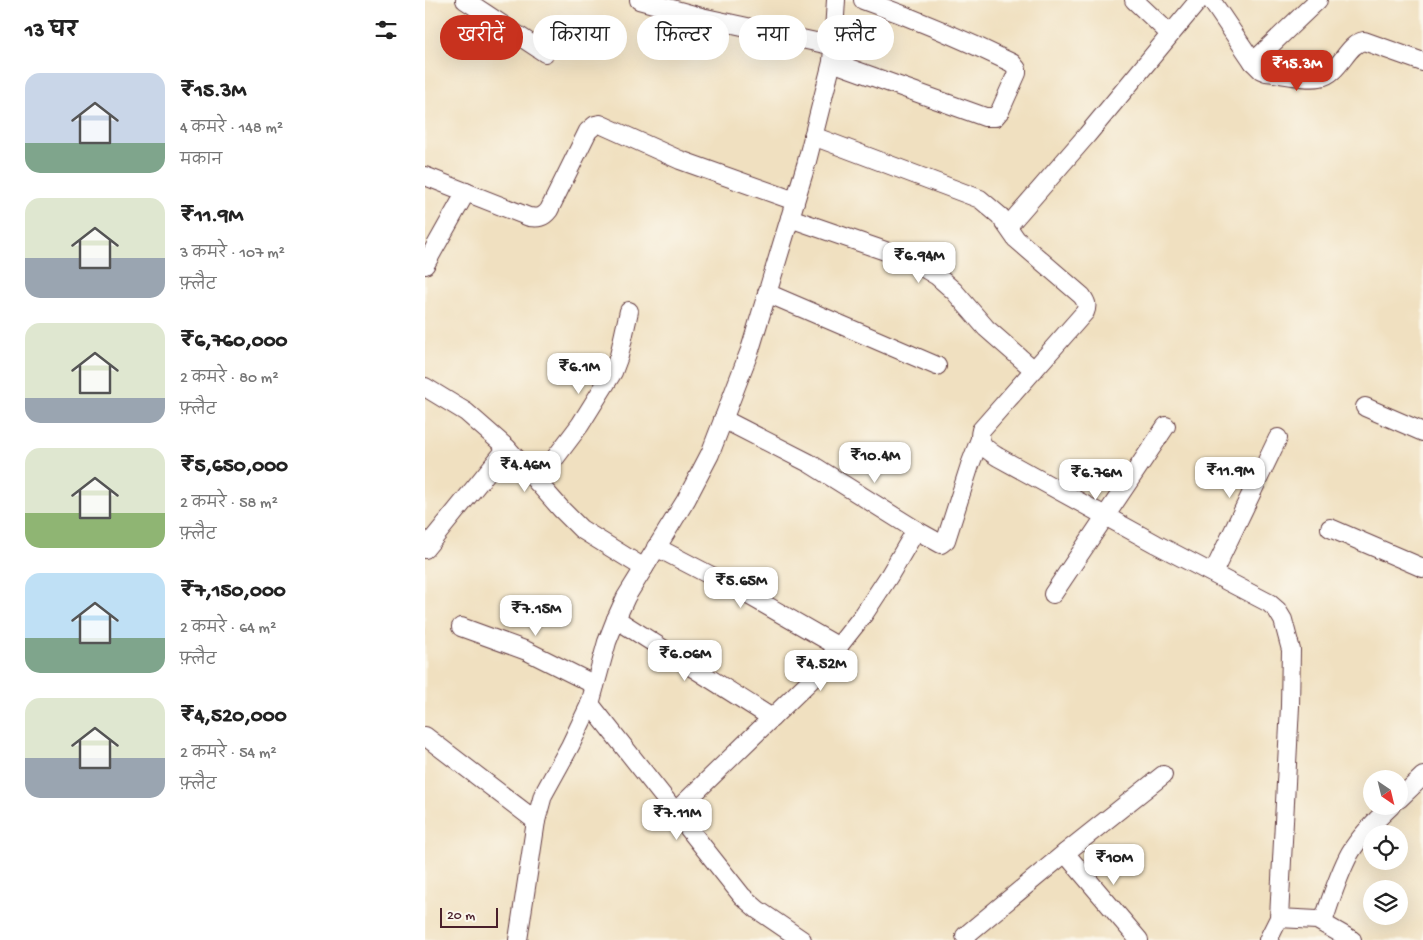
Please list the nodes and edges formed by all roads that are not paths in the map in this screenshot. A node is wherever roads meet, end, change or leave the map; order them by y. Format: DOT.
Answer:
graph roads {
  1 [pos="639,0"];
  2 [pos="836,0"];
  3 [pos="863,0"];
  4 [pos="1134,0"];
  5 [pos="1199,0"];
  6 [pos="1211,0"];
  7 [pos="1318,0"];
  8 [pos="473,2"];
  9 [pos="835,15"];
  10 [pos="1170,34"];
  11 [pos="533,44"];
  12 [pos="817,50"];
  13 [pos="832,60"];
  14 [pos="847,60"];
  15 [pos="1253,62"];
  16 [pos="1423,62"];
  17 [pos="813,136"];
  18 [pos="425,176"];
  19 [pos="466,192"];
  20 [pos="792,210"];
  21 [pos="1008,226"];
  22 [pos="425,265"];
  23 [pos="767,292"];
  24 [pos="629,312"];
  25 [pos="937,366"];
  26 [pos="1034,370"];
  27 [pos="425,388"];
  28 [pos="1365,407"];
  29 [pos="723,418"];
  30 [pos="1166,426"];
  31 [pos="1423,432"];
  32 [pos="1277,438"];
  33 [pos="980,439"];
  34 [pos="507,448"];
  35 [pos="537,482"];
  36 [pos="1106,516"];
  37 [pos="1330,528"];
  38 [pos="916,530"];
  39 [pos="656,547"];
  40 [pos="425,549"];
  41 [pos="644,568"];
  42 [pos="1423,568"];
  43 [pos="1213,573"];
  44 [pos="1053,594"];
  45 [pos="615,619"];
  46 [pos="461,627"];
  47 [pos="839,647"];
  48 [pos="595,685"];
  49 [pos="590,704"];
  50 [pos="772,718"];
  51 [pos="425,736"];
  52 [pos="1163,775"];
  53 [pos="1423,776"];
  54 [pos="1408,790"];
  55 [pos="675,812"];
  56 [pos="1382,815"];
  57 [pos="536,821"];
  58 [pos="1065,853"];
  59 [pos="1279,918"];
  60 [pos="1323,922"];
  61 [pos="965,936"];
  62 [pos="518,940"];
  63 [pos="802,940"];
  64 [pos="1139,940"];
  65 [pos="1268,940"];
  66 [pos="1352,940"];
  1 -- 12 [label="street"];
  2 -- 9 [label="street"];
  3 -- 14 [label="street"];
  4 -- 10 [label="street"];
  5 -- 10 [label="street"];
  6 -- 15 [label="street"];
  7 -- 15 [label="street"];
  8 -- 11 [label="street"];
  10 -- 21 [label="street"];
  13 -- 17 [label="street"];
  15 -- 16 [label="street"];
  17 -- 20 [label="street"];
  17 -- 21 [label="street"];
  18 -- 19 [label="street"];
  19 -- 20 [label="street"];
  19 -- 22 [label="street"];
  20 -- 23 [label="street"];
  20 -- 26 [label="street"];
  21 -- 26 [label="street"];
  23 -- 25 [label="street"];
  23 -- 29 [label="street"];
  24 -- 35 [label="street"];
  26 -- 33 [label="street"];
  27 -- 34 [label="street"];
  28 -- 31 [label="street"];
  29 -- 38 [label="street"];
  29 -- 39 [label="street"];
  30 -- 36 [label="street"];
  32 -- 43 [label="street"];
  33 -- 36 [label="street"];
  33 -- 38 [label="street"];
  34 -- 35 [label="street"];
  34 -- 40 [label="street"];
  35 -- 41 [label="street"];
  36 -- 43 [label="street"];
  36 -- 44 [label="street"];
  37 -- 42 [label="street"];
  38 -- 47 [label="street"];
  39 -- 41 [label="street"];
  39 -- 47 [label="street"];
  41 -- 45 [label="street"];
  43 -- 59 [label="street"];
  45 -- 48 [label="street"];
  45 -- 50 [label="street"];
  46 -- 48 [label="street"];
  47 -- 50 [label="street"];
  48 -- 49 [label="street"];
  49 -- 55 [label="street"];
  49 -- 57 [label="street"];
  50 -- 55 [label="street"];
  51 -- 57 [label="street"];
  52 -- 58 [label="street"];
  53 -- 54 [label="street"];
  55 -- 63 [label="street"];
  56 -- 60 [label="street"];
  57 -- 62 [label="street"];
  58 -- 61 [label="street"];
  58 -- 64 [label="street"];
  59 -- 60 [label="street"];
  59 -- 65 [label="street"];
  60 -- 66 [label="street"];
}
